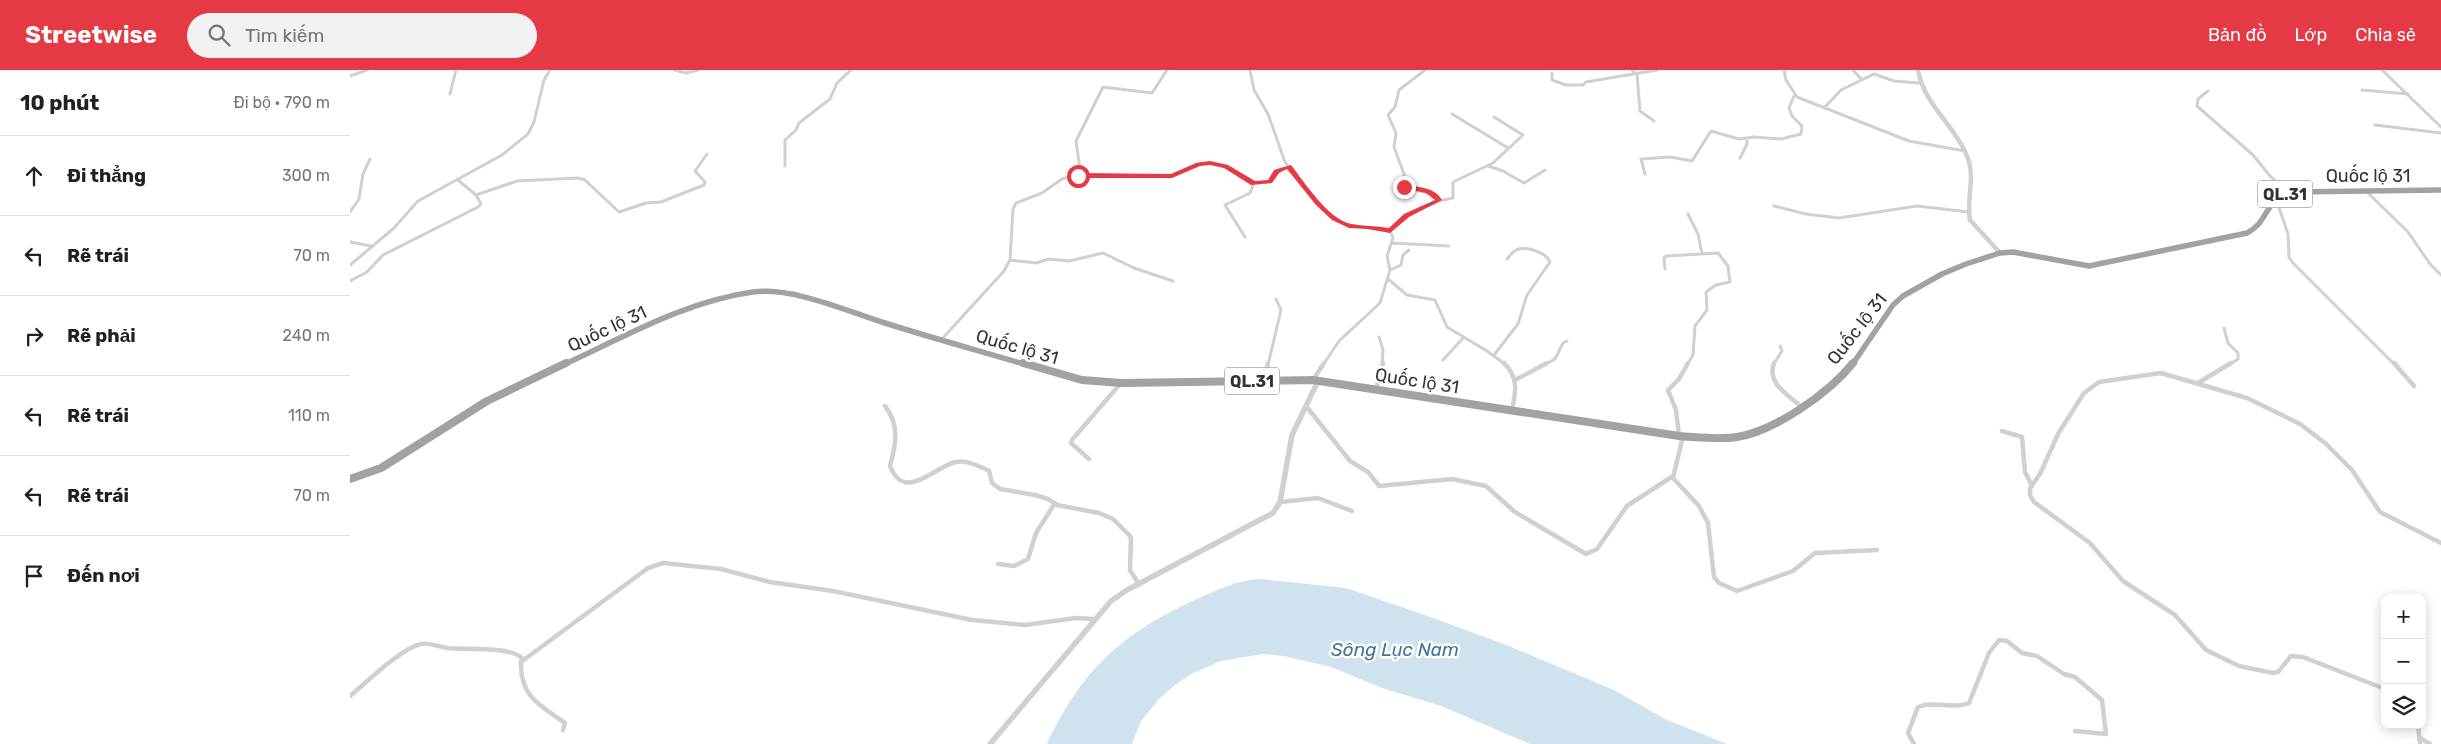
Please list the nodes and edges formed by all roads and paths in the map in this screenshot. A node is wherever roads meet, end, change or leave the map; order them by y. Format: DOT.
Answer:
graph roads {
  1 [pos="367,70"];
  2 [pos="456,70"];
  3 [pos="550,70"];
  4 [pos="674,70"];
  5 [pos="698,70"];
  6 [pos="852,70"];
  7 [pos="1167,70"];
  8 [pos="1250,70"];
  9 [pos="1425,70"];
  10 [pos="1632,70"];
  11 [pos="1657,70"];
  12 [pos="1784,70"];
  13 [pos="1853,70"];
  14 [pos="1918,70"];
  15 [pos="2382,70"];
  16 [pos="1552,74"];
  17 [pos="1637,74"];
  18 [pos="350,76"];
  19 [pos="1862,80"];
  20 [pos="1919,83"];
  21 [pos="2362,90"];
  22 [pos="2208,91"];
  23 [pos="450,94"];
  24 [pos="2408,94"];
  25 [pos="1794,96"];
  26 [pos="1824,108"];
  27 [pos="1452,114"];
  28 [pos="1494,117"];
  29 [pos="1654,121"];
  30 [pos="2375,125"];
  31 [pos="2441,127"];
  32 [pos="2441,133"];
  33 [pos="1748,138"];
  34 [pos="1508,148"];
  35 [pos="1965,151"];
  36 [pos="707,154"];
  37 [pos="1740,158"];
  38 [pos="370,159"];
  39 [pos="785,166"];
  40 [pos="1288,166"];
  41 [pos="1488,166"];
  42 [pos="1545,170"];
  43 [pos="1645,174"];
  44 [pos="1078,176"];
  45 [pos="458,180"];
  46 [pos="1254,183"];
  47 [pos="2441,190"];
  48 [pos="2366,191"];
  49 [pos="2289,193"];
  50 [pos="476,195"];
  51 [pos="2276,199"];
  52 [pos="1439,200"];
  53 [pos="1774,206"];
  54 [pos="350,212"];
  55 [pos="1969,212"];
  56 [pos="1688,214"];
  57 [pos="1390,231"];
  58 [pos="1245,237"];
  59 [pos="350,242"];
  60 [pos="1392,243"];
  61 [pos="371,246"];
  62 [pos="1448,246"];
  63 [pos="1409,250"];
  64 [pos="2000,253"];
  65 [pos="1702,254"];
  66 [pos="1507,259"];
  67 [pos="1010,260"];
  68 [pos="350,265"];
  69 [pos="1664,269"];
  70 [pos="1390,270"];
  71 [pos="2441,275"];
  72 [pos="1388,279"];
  73 [pos="350,280"];
  74 [pos="1174,281"];
  75 [pos="1276,299"];
  76 [pos="2224,328"];
  77 [pos="1379,337"];
  78 [pos="1463,338"];
  79 [pos="941,340"];
  80 [pos="1567,341"];
  81 [pos="1780,346"];
  82 [pos="1494,355"];
  83 [pos="1443,360"];
  84 [pos="1517,379"];
  85 [pos="1264,380"];
  86 [pos="1316,381"];
  87 [pos="1121,382"];
  88 [pos="2198,383"];
  89 [pos="2414,386"];
  90 [pos="1376,389"];
  91 [pos="885,406"];
  92 [pos="1306,406"];
  93 [pos="1802,407"];
  94 [pos="1512,410"];
  95 [pos="2002,431"];
  96 [pos="1681,436"];
  97 [pos="1089,459"];
  98 [pos="1672,476"];
  99 [pos="350,479"];
  100 [pos="2032,486"];
  101 [pos="1280,502"];
  102 [pos="1055,504"];
  103 [pos="1352,511"];
  104 [pos="2441,543"];
  105 [pos="1878,550"];
  106 [pos="998,564"];
  107 [pos="1139,584"];
  108 [pos="1094,619"];
  109 [pos="521,662"];
  110 [pos="2381,687"];
  111 [pos="350,696"];
  112 [pos="563,730"];
  113 [pos="2075,731"];
  114 [pos="2420,741"];
  115 [pos="990,744"];
  116 [pos="1914,744"];
  117 [pos="2430,744"];
  1 -- 18 [label="street"];
  2 -- 23 [label="street"];
  3 -- 45 [label="street"];
  4 -- 5 [label="street"];
  6 -- 39 [label="street"];
  7 -- 44 [label="street"];
  8 -- 40 [label="street"];
  9 -- 52 [label="street"];
  10 -- 17 [label="street"];
  11 -- 17 [label="street"];
  12 -- 25 [label="street"];
  13 -- 19 [label="street"];
  14 -- 20 [label="street"];
  15 -- 24 [label="street"];
  16 -- 17 [label="street"];
  17 -- 29 [label="street"];
  19 -- 20 [label="street"];
  19 -- 26 [label="street"];
  20 -- 35 [label="street"];
  21 -- 24 [label="street"];
  22 -- 49 [label="street"];
  24 -- 31 [label="street"];
  25 -- 26 [label="street"];
  25 -- 33 [label="street"];
  26 -- 35 [label="street"];
  27 -- 34 [label="street"];
  28 -- 34 [label="street"];
  30 -- 32 [label="street"];
  33 -- 37 [label="street"];
  33 -- 43 [label="street"];
  34 -- 41 [label="street"];
  35 -- 55 [label="street"];
  36 -- 50 [label="street"];
  38 -- 54 [label="street"];
  40 -- 46 [label="street"];
  40 -- 57 [label="street"];
  41 -- 42 [label="street"];
  41 -- 52 [label="street"];
  44 -- 46 [label="street"];
  44 -- 67 [label="street"];
  45 -- 50 [label="street"];
  45 -- 61 [label="street"];
  46 -- 58 [label="street"];
  47 -- 48 [label="highway, Quốc lộ 31 / QL.31"];
  48 -- 49 [label="highway, Quốc lộ 31 / QL.31"];
  48 -- 71 [label="street"];
  49 -- 51 [label="highway, Quốc lộ 31 / QL.31"];
  50 -- 73 [label="street"];
  51 -- 64 [label="highway, Quốc lộ 31 / QL.31"];
  51 -- 89 [label="street"];
  52 -- 57 [label="street"];
  53 -- 55 [label="street"];
  55 -- 64 [label="street"];
  56 -- 65 [label="street"];
  57 -- 60 [label="street"];
  59 -- 61 [label="street"];
  60 -- 62 [label="street"];
  60 -- 70 [label="street"];
  61 -- 68 [label="street"];
  63 -- 70 [label="street"];
  64 -- 93 [label="highway, Quốc lộ 31 / QL.31"];
  65 -- 69 [label="street"];
  65 -- 96 [label="street"];
  66 -- 82 [label="street"];
  67 -- 74 [label="street"];
  67 -- 79 [label="street"];
  70 -- 72 [label="street"];
  72 -- 78 [label="street"];
  72 -- 86 [label="street"];
  75 -- 85 [label="street"];
  76 -- 88 [label="street"];
  77 -- 90 [label="street"];
  78 -- 82 [label="street"];
  78 -- 83 [label="street"];
  79 -- 87 [label="highway, Quốc lộ 31 / QL.31"];
  79 -- 99 [label="highway, Quốc lộ 31 / QL.31"];
  80 -- 84 [label="street"];
  81 -- 93 [label="street"];
  82 -- 84 [label="street"];
  84 -- 94 [label="street"];
  85 -- 86 [label="highway, Quốc lộ 31 / QL.31"];
  85 -- 87 [label="highway, Quốc lộ 31 / QL.31"];
  86 -- 90 [label="highway, Quốc lộ 31 / QL.31"];
  86 -- 92 [label="street"];
  87 -- 97 [label="street"];
  88 -- 100 [label="street"];
  88 -- 104 [label="street"];
  90 -- 94 [label="highway, Quốc lộ 31 / QL.31"];
  91 -- 102 [label="street"];
  92 -- 98 [label="street"];
  92 -- 101 [label="street"];
  93 -- 96 [label="highway, Quốc lộ 31 / QL.31"];
  94 -- 96 [label="highway, Quốc lộ 31 / QL.31"];
  95 -- 100 [label="street"];
  96 -- 98 [label="street"];
  98 -- 105 [label="street"];
  100 -- 110 [label="street"];
  101 -- 103 [label="street"];
  101 -- 107 [label="street"];
  102 -- 106 [label="street"];
  102 -- 107 [label="street"];
  107 -- 108 [label="street"];
  108 -- 109 [label="street"];
  108 -- 115 [label="street"];
  109 -- 111 [label="street"];
  109 -- 112 [label="street"];
  113 -- 116 [label="street"];
  114 -- 117 [label="street"];
}
